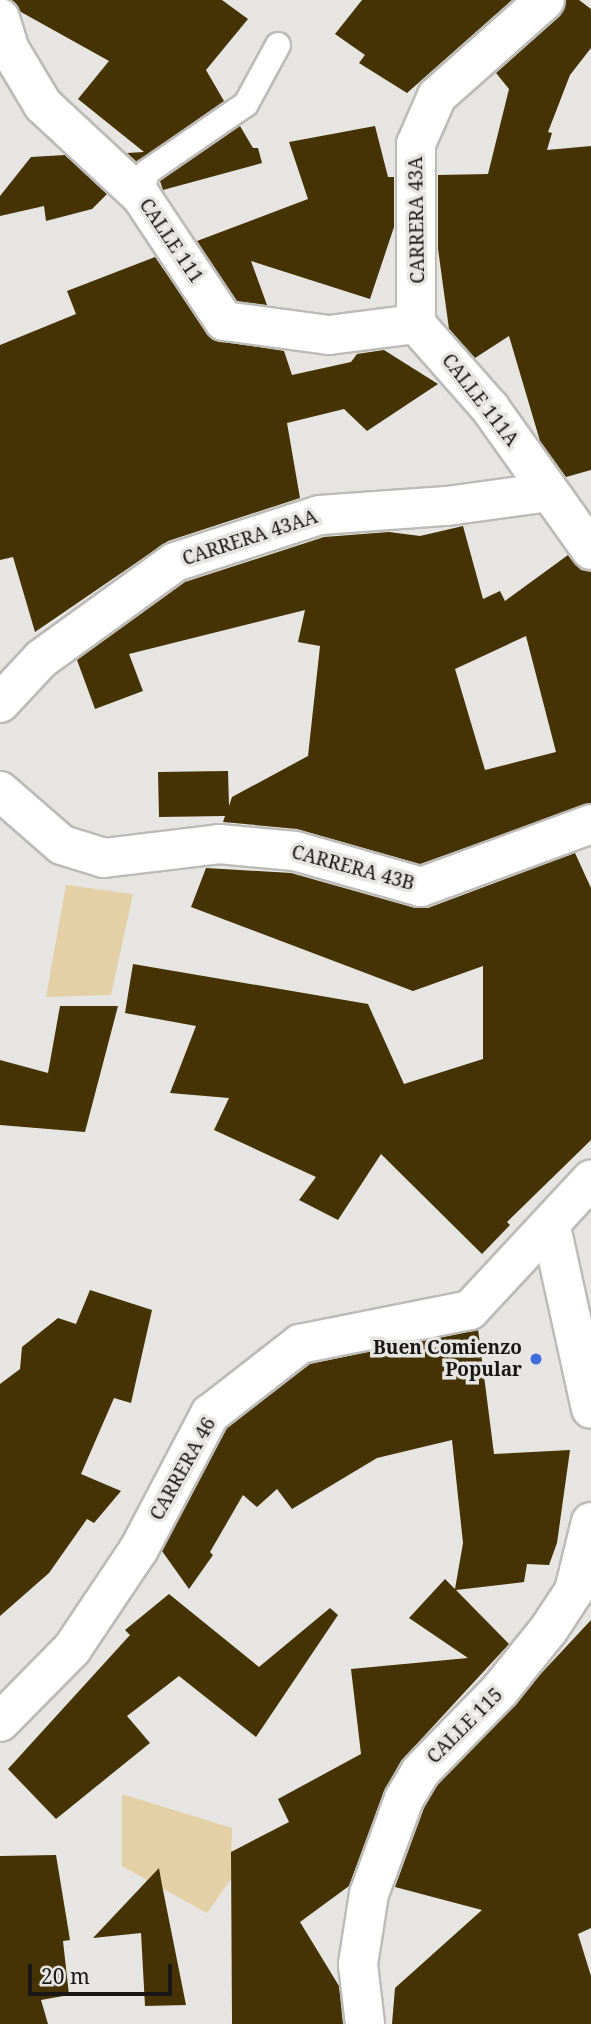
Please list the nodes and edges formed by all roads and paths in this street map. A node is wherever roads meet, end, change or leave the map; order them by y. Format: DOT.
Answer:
graph roads {
  1 [pos="545,0"];
  2 [pos="3,40"];
  3 [pos="278,45"];
  4 [pos="142,197"];
  5 [pos="416,324"];
  6 [pos="549,492"];
  7 [pos="591,550"];
  8 [pos="0,703"];
  9 [pos="0,791"];
  10 [pos="591,824"];
  11 [pos="591,1180"];
  12 [pos="551,1227"];
  13 [pos="591,1409"];
  14 [pos="591,1522"];
  15 [pos="0,1722"];
  16 [pos="365,2024"];
  1 -- 5 [label="street, CARRERA 43A"];
  2 -- 4 [label="street, CALLE 111"];
  3 -- 4 [label="lane"];
  4 -- 5 [label="street, CALLE 111"];
  5 -- 6 [label="street, CALLE 111A"];
  6 -- 7 [label="street, CALLE 111A"];
  6 -- 8 [label="street, CARRERA 43AA"];
  9 -- 10 [label="street, CARRERA 43B"];
  11 -- 12 [label="street, CARRERA 46"];
  12 -- 13 [label="street"];
  12 -- 15 [label="street, CARRERA 46"];
  14 -- 16 [label="street, CALLE 115"];
}
